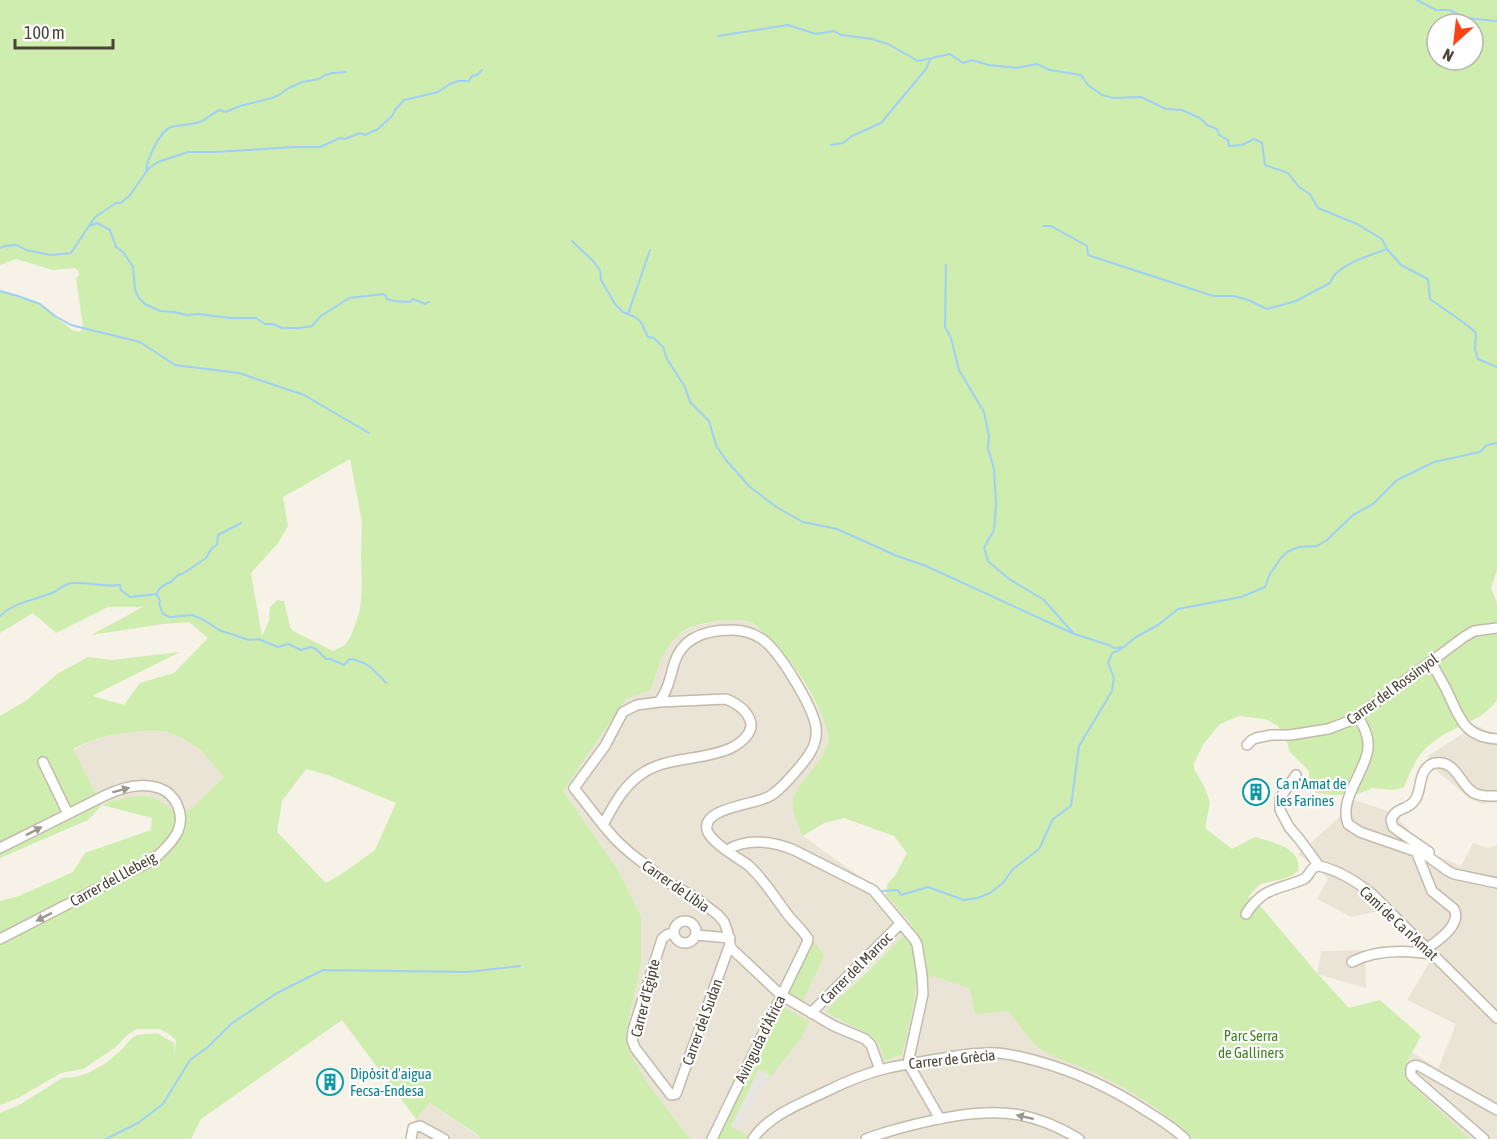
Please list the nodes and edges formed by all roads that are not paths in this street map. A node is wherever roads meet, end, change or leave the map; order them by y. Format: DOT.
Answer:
graph roads {
  1 [pos="1497,627"];
  2 [pos="1431,662"];
  3 [pos="659,702"];
  4 [pos="1358,717"];
  5 [pos="1497,739"];
  6 [pos="1247,745"];
  7 [pos="43,762"];
  8 [pos="1296,775"];
  9 [pos="1497,796"];
  10 [pos="68,814"];
  11 [pos="603,825"];
  12 [pos="0,848"];
  13 [pos="727,850"];
  14 [pos="1416,851"];
  15 [pos="1429,857"];
  16 [pos="1319,866"];
  17 [pos="1497,883"];
  18 [pos="1246,914"];
  19 [pos="901,923"];
  20 [pos="674,934"];
  21 [pos="696,935"];
  22 [pos="0,939"];
  23 [pos="730,941"];
  24 [pos="1430,951"];
  25 [pos="1352,962"];
  26 [pos="781,995"];
  27 [pos="811,1013"];
  28 [pos="1497,1018"];
  29 [pos="908,1063"];
  30 [pos="879,1070"];
  31 [pos="1439,1078"];
  32 [pos="1431,1093"];
  33 [pos="670,1095"];
  34 [pos="1497,1110"];
  35 [pos="940,1119"];
  36 [pos="1183,1138"];
  37 [pos="411,1139"];
  38 [pos="444,1139"];
  39 [pos="712,1139"];
  40 [pos="753,1139"];
  41 [pos="866,1139"];
  42 [pos="1079,1139"];
  43 [pos="1484,1139"];
  1 -- 2 [label="street, Carrer del Rossinyol"];
  2 -- 4 [label="street, Carrer del Rossinyol"];
  2 -- 5 [label="street"];
  3 -- 11 [label="street, Carrer de Líbia"];
  3 -- 11 [label="street"];
  3 -- 13 [label="street"];
  4 -- 6 [label="street, Carrer del Rossinyol"];
  4 -- 14 [label="street"];
  7 -- 10 [label="street"];
  8 -- 16 [label="street"];
  9 -- 15 [label="street"];
  12 -- 10 [label="street, Carrer del Llebeig, one-way"];
  10 -- 22 [label="street, Carrer del Llebeig, one-way"];
  11 -- 23 [label="street, Carrer de Líbia"];
  13 -- 19 [label="street"];
  13 -- 26 [label="street, Avinguda d'Àfrica"];
  14 -- 15 [label="street"];
  14 -- 24 [label="street"];
  15 -- 17 [label="street"];
  16 -- 18 [label="street"];
  16 -- 24 [label="street, Camí de Ca n'Amat"];
  19 -- 27 [label="street, Carrer del Marroc"];
  19 -- 29 [label="street"];
  20 -- 21 [label="street"];
  20 -- 21 [label="street"];
  20 -- 33 [label="street, Carrer d'Egipte"];
  21 -- 23 [label="street"];
  23 -- 26 [label="street, Carrer de Líbia"];
  23 -- 33 [label="street, Carrer del Sudan"];
  24 -- 25 [label="street"];
  24 -- 28 [label="street, Camí de Ca n'Amat"];
  26 -- 27 [label="street, Carrer de Líbia"];
  26 -- 39 [label="street, Avinguda d'Àfrica"];
  27 -- 30 [label="street, Carrer de Líbia"];
  29 -- 30 [label="street, Carrer de Grècia"];
  29 -- 35 [label="street"];
  29 -- 36 [label="street, Carrer de Grècia"];
  30 -- 40 [label="street, Carrer de Grècia"];
  31 -- 32 [label="street"];
  31 -- 32 [label="street"];
  31 -- 34 [label="street"];
  32 -- 43 [label="street"];
  35 -- 41 [label="street"];
  42 -- 35 [label="street, one-way"];
  37 -- 38 [label="street"];
}
